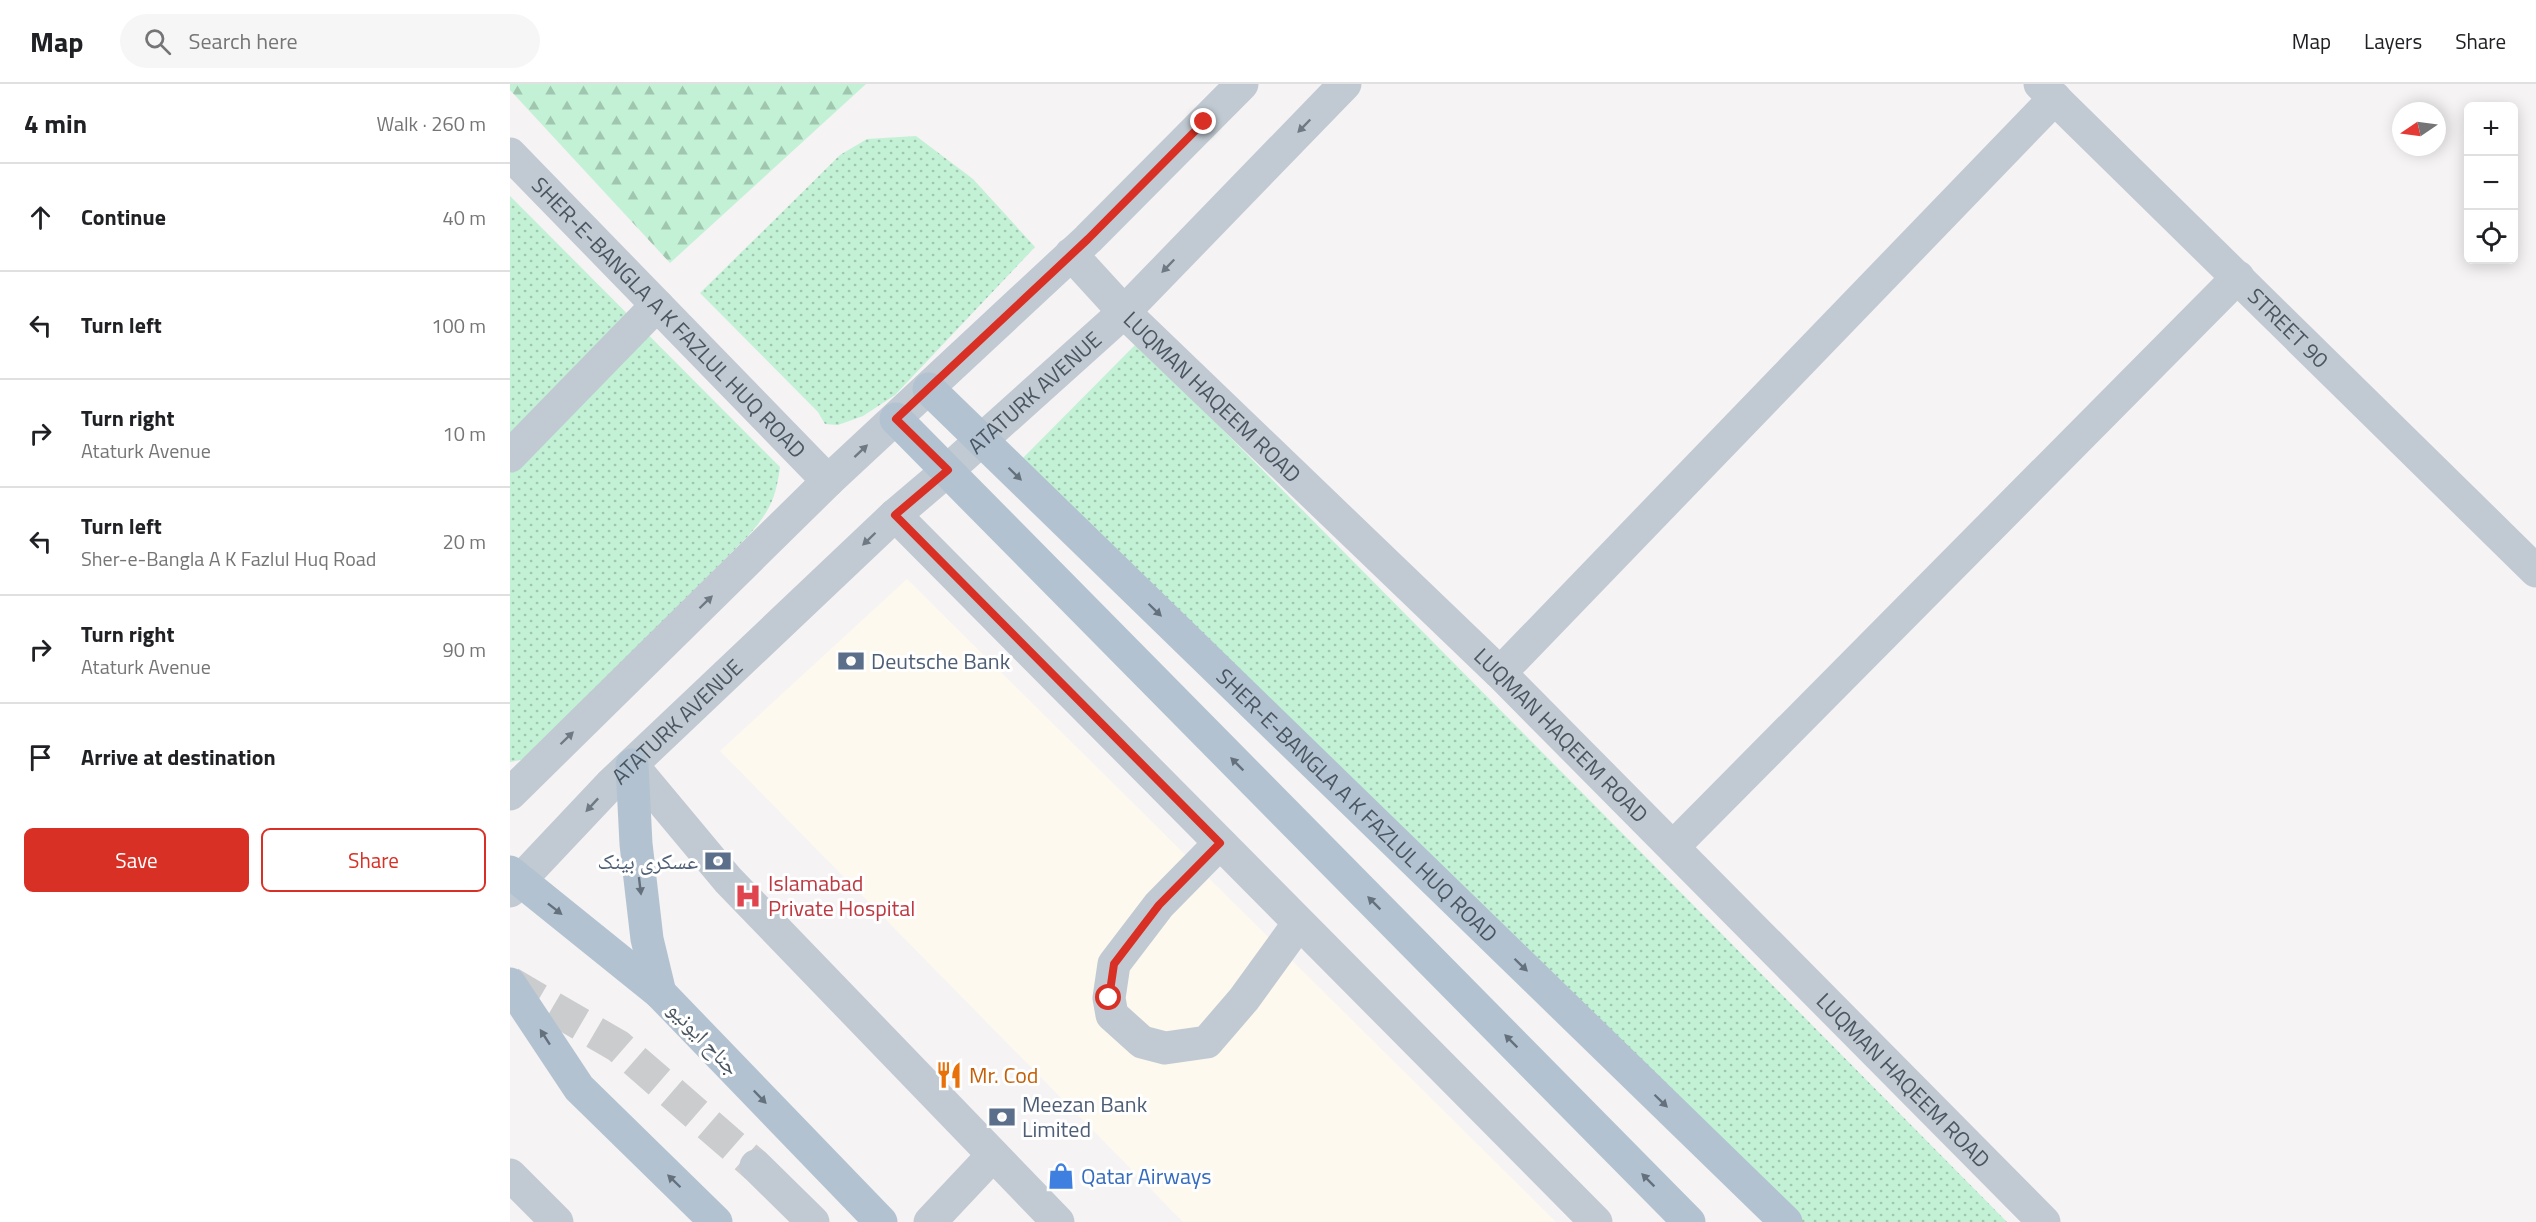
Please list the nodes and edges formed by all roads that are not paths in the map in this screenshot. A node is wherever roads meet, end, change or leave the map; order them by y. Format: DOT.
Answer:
graph roads {
  1 [pos="1242,84"];
  2 [pos="1344,84"];
  3 [pos="2048,91"];
  4 [pos="510,154"];
  5 [pos="1071,254"];
  6 [pos="2238,277"];
  7 [pos="657,305"];
  8 [pos="1124,312"];
  9 [pos="929,389"];
  10 [pos="896,419"];
  11 [pos="981,440"];
  12 [pos="510,456"];
  13 [pos="948,470"];
  14 [pos="828,482"];
  15 [pos="895,515"];
  16 [pos="2536,571"];
  17 [pos="1500,673"];
  18 [pos="632,765"];
  19 [pos="510,794"];
  20 [pos="1220,843"];
  21 [pos="1673,847"];
  22 [pos="513,881"];
  23 [pos="1299,923"];
  24 [pos="510,984"];
  25 [pos="660,993"];
  26 [pos="993,1155"];
  27 [pos="756,1166"];
  28 [pos="510,1175"];
  29 [pos="557,1222"];
  30 [pos="716,1222"];
  31 [pos="813,1222"];
  32 [pos="880,1222"];
  33 [pos="930,1222"];
  34 [pos="1058,1222"];
  35 [pos="1596,1222"];
  36 [pos="1689,1222"];
  37 [pos="1786,1222"];
  38 [pos="2044,1222"];
  1 -- 5 [label="street"];
  2 -- 8 [label="street, ATATURK AVENUE, one-way"];
  3 -- 6 [label="street, STREET 90"];
  3 -- 17 [label="street"];
  4 -- 7 [label="street, SHER-E-BANGLA A K FAZLUL HUQ ROAD"];
  5 -- 8 [label="street, LUQMAN HAQEEM ROAD"];
  5 -- 9 [label="street"];
  6 -- 16 [label="street, STREET 90"];
  6 -- 21 [label="street"];
  7 -- 12 [label="street"];
  7 -- 14 [label="street, SHER-E-BANGLA A K FAZLUL HUQ ROAD"];
  8 -- 11 [label="street, ATATURK AVENUE"];
  8 -- 17 [label="street, LUQMAN HAQEEM ROAD"];
  9 -- 10 [label="street"];
  9 -- 11 [label="main road, SHER-E-BANGLA A K FAZLUL HUQ ROAD"];
  10 -- 13 [label="main road"];
  14 -- 10 [label="street, one-way"];
  11 -- 13 [label="street, ATATURK AVENUE"];
  11 -- 37 [label="main road, SHER-E-BANGLA A K FAZLUL HUQ ROAD, one-way"];
  13 -- 15 [label="street, ATATURK AVENUE"];
  36 -- 13 [label="main road, one-way"];
  19 -- 14 [label="street, one-way"];
  15 -- 18 [label="street, ATATURK AVENUE, one-way"];
  15 -- 20 [label="street"];
  17 -- 21 [label="street, LUQMAN HAQEEM ROAD"];
  18 -- 22 [label="street, ATATURK AVENUE, one-way"];
  18 -- 25 [label="main road, one-way"];
  18 -- 26 [label="street"];
  20 -- 23 [label="street"];
  20 -- 23 [label="street"];
  21 -- 38 [label="street, LUQMAN HAQEEM ROAD"];
  22 -- 25 [label="main road, جناح ایونیو, one-way"];
  23 -- 35 [label="street"];
  30 -- 24 [label="main road, one-way"];
  25 -- 32 [label="main road, جناح ایونیو, one-way"];
  26 -- 33 [label="street"];
  26 -- 34 [label="street"];
  27 -- 31 [label="street"];
  28 -- 29 [label="street"];
}
